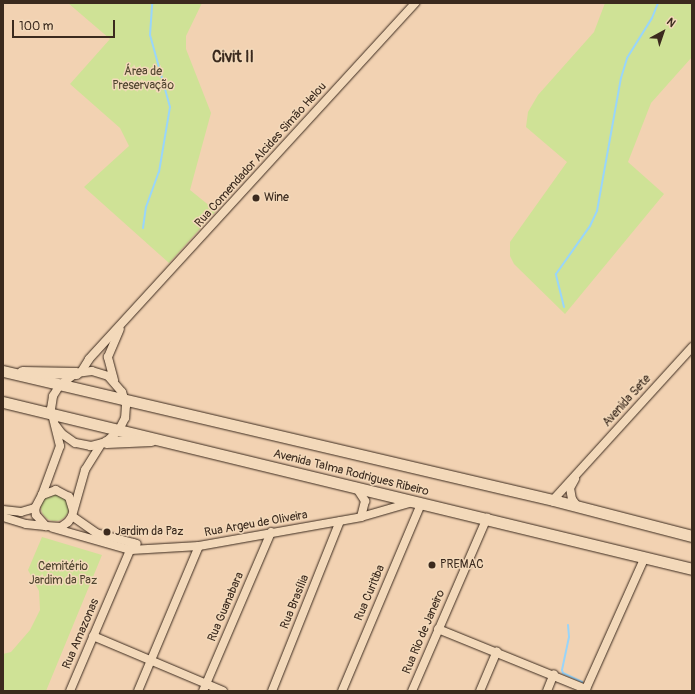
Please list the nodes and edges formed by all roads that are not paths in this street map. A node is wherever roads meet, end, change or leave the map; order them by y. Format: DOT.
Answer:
graph roads {
  1 [pos="415,3"];
  2 [pos="123,321"];
  3 [pos="692,347"];
  4 [pos="7,372"];
  5 [pos="78,372"];
  6 [pos="117,384"];
  7 [pos="60,385"];
  8 [pos="126,401"];
  9 [pos="3,402"];
  10 [pos="52,414"];
  11 [pos="56,426"];
  12 [pos="119,430"];
  13 [pos="156,439"];
  14 [pos="104,443"];
  15 [pos="579,472"];
  16 [pos="356,487"];
  17 [pos="42,495"];
  18 [pos="553,500"];
  19 [pos="417,503"];
  20 [pos="577,506"];
  21 [pos="35,508"];
  22 [pos="3,510"];
  23 [pos="73,513"];
  24 [pos="3,517"];
  25 [pos="361,517"];
  26 [pos="487,518"];
  27 [pos="340,521"];
  28 [pos="50,527"];
  29 [pos="271,532"];
  30 [pos="692,536"];
  31 [pos="132,546"];
  32 [pos="199,546"];
  33 [pos="645,557"];
  34 [pos="692,569"];
  35 [pos="438,629"];
  36 [pos="93,636"];
  37 [pos="497,651"];
  38 [pos="151,660"];
  39 [pos="554,674"];
  40 [pos="205,688"];
  41 [pos="586,690"];
  42 [pos="70,691"];
  43 [pos="138,691"];
  44 [pos="223,691"];
  45 [pos="272,691"];
  46 [pos="342,691"];
  47 [pos="412,691"];
  48 [pos="480,691"];
  49 [pos="547,691"];
  1 -- 2 [label="street, Rua Comendador Alcides Simão Helou"];
  2 -- 5 [label="street, Rua Comendador Alcides Simão Helou"];
  2 -- 6 [label="street, Rua Comendador Alcides Simão Helou"];
  3 -- 15 [label="street, Avenida Sete"];
  4 -- 5 [label="main road"];
  4 -- 7 [label="main road, Avenida Talma Rodrigues Ribeiro"];
  5 -- 6 [label="street"];
  5 -- 7 [label="street, Rua Comendador Alcides Simão Helou"];
  6 -- 8 [label="street, Rua Comendador Alcides Simão Helou"];
  7 -- 8 [label="main road, Avenida Talma Rodrigues Ribeiro"];
  7 -- 10 [label="street"];
  8 -- 12 [label="street"];
  8 -- 18 [label="main road, Avenida Talma Rodrigues Ribeiro"];
  9 -- 10 [label="main road, Avenida Talma Rodrigues Ribeiro"];
  10 -- 11 [label="street"];
  10 -- 12 [label="main road, Avenida Talma Rodrigues Ribeiro"];
  11 -- 14 [label="street"];
  11 -- 17 [label="street"];
  12 -- 13 [label="main road, Avenida Talma Rodrigues Ribeiro"];
  12 -- 14 [label="street"];
  13 -- 14 [label="main road"];
  13 -- 16 [label="main road, Avenida Talma Rodrigues Ribeiro"];
  14 -- 23 [label="street"];
  15 -- 18 [label="street, Avenida Sete"];
  15 -- 20 [label="street, Avenida Sete"];
  16 -- 19 [label="main road, Avenida Talma Rodrigues Ribeiro"];
  16 -- 25 [label="street"];
  17 -- 21 [label="street"];
  17 -- 23 [label="street"];
  18 -- 20 [label="main road, Avenida Talma Rodrigues Ribeiro"];
  19 -- 25 [label="street, Rua Argeu de Oliveira"];
  19 -- 26 [label="main road, Avenida Talma Rodrigues Ribeiro"];
  19 -- 46 [label="street, Rua Curitiba"];
  20 -- 30 [label="main road, Avenida Talma Rodrigues Ribeiro"];
  21 -- 22 [label="street"];
  21 -- 28 [label="street"];
  23 -- 28 [label="street"];
  23 -- 31 [label="street"];
  24 -- 28 [label="street"];
  25 -- 27 [label="street, Rua Argeu de Oliveira"];
  26 -- 33 [label="main road, Avenida Talma Rodrigues Ribeiro"];
  26 -- 35 [label="street, Rua Rio de Janeiro"];
  27 -- 29 [label="street, Rua Argeu de Oliveira"];
  27 -- 45 [label="street, Rua Brasília"];
  28 -- 31 [label="street"];
  29 -- 32 [label="street, Rua Argeu de Oliveira"];
  29 -- 40 [label="street, Rua Guanabara"];
  31 -- 32 [label="street, Rua Argeu de Oliveira"];
  31 -- 36 [label="street, Rua Amazonas"];
  32 -- 38 [label="street"];
  33 -- 34 [label="main road, Avenida Talma Rodrigues Ribeiro"];
  33 -- 41 [label="street"];
  35 -- 37 [label="street"];
  35 -- 47 [label="street, Rua Rio de Janeiro"];
  36 -- 38 [label="street"];
  36 -- 42 [label="street, Rua Amazonas"];
  37 -- 39 [label="street"];
  37 -- 48 [label="street"];
  38 -- 40 [label="street"];
  38 -- 43 [label="street"];
  39 -- 41 [label="street"];
  39 -- 49 [label="street"];
  40 -- 44 [label="street"];
}
